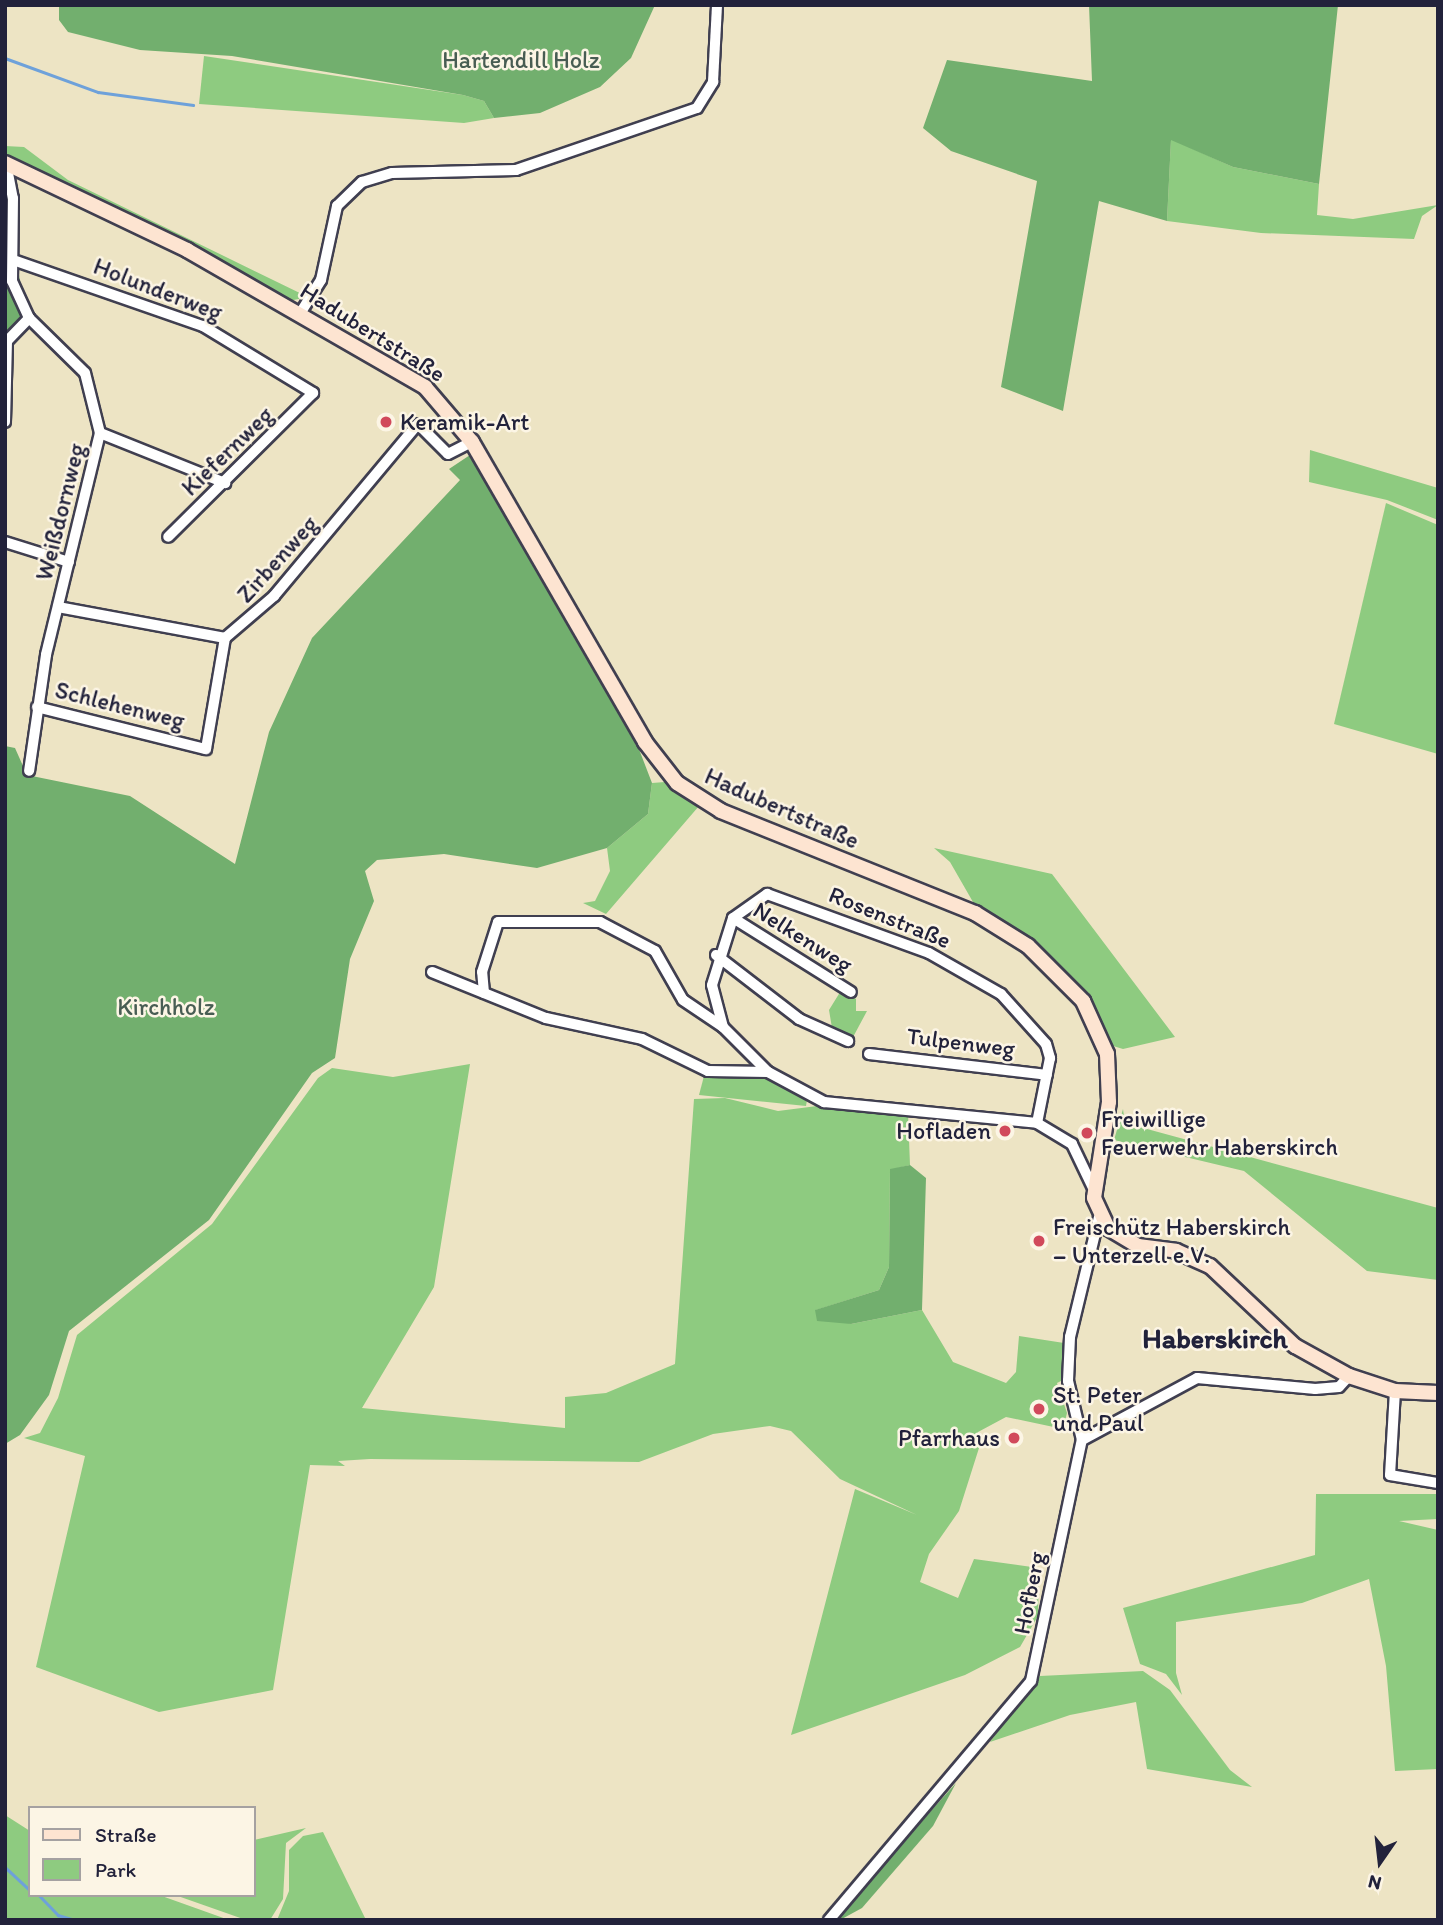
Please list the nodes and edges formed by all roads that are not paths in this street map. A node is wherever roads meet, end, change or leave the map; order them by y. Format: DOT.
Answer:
graph roads {
  1 [pos="717,5"];
  2 [pos="6,163"];
  3 [pos="16,261"];
  4 [pos="301,312"];
  5 [pos="29,318"];
  6 [pos="313,393"];
  7 [pos="5,422"];
  8 [pos="100,433"];
  9 [pos="472,442"];
  10 [pos="225,483"];
  11 [pos="168,537"];
  12 [pos="5,542"];
  13 [pos="69,562"];
  14 [pos="58,607"];
  15 [pos="225,638"];
  16 [pos="37,707"];
  17 [pos="29,771"];
  18 [pos="733,918"];
  19 [pos="716,955"];
  20 [pos="432,972"];
  21 [pos="851,992"];
  22 [pos="485,993"];
  23 [pos="723,1027"];
  24 [pos="848,1041"];
  25 [pos="869,1054"];
  26 [pos="768,1072"];
  27 [pos="1047,1075"];
  28 [pos="1037,1123"];
  29 [pos="1095,1192"];
  30 [pos="1099,1217"];
  31 [pos="1349,1376"];
  32 [pos="1395,1391"];
  33 [pos="1438,1393"];
  34 [pos="1082,1440"];
  35 [pos="1438,1483"];
  36 [pos="829,1920"];
  1 -- 4 [label="street"];
  2 -- 3 [label="street, Weißdornweg"];
  2 -- 4 [label="street, Hadubertstraße"];
  3 -- 5 [label="street, Weißdornweg"];
  3 -- 6 [label="street, Holunderweg"];
  4 -- 9 [label="street, Hadubertstraße"];
  5 -- 7 [label="street"];
  5 -- 8 [label="street, Weißdornweg"];
  6 -- 10 [label="street, Kiefernweg"];
  8 -- 10 [label="street"];
  8 -- 13 [label="street, Weißdornweg"];
  9 -- 15 [label="street, Zirbenweg"];
  9 -- 29 [label="street, Hadubertstraße"];
  10 -- 11 [label="street, Kiefernweg"];
  12 -- 13 [label="street"];
  13 -- 14 [label="street, Weißdornweg"];
  14 -- 15 [label="street"];
  14 -- 16 [label="street, Weißdornweg"];
  15 -- 16 [label="street, Schlehenweg"];
  16 -- 17 [label="street, Weißdornweg"];
  18 -- 19 [label="street, Rosenstraße"];
  18 -- 21 [label="street, Nelkenweg"];
  18 -- 27 [label="street, Rosenstraße"];
  19 -- 23 [label="street, Rosenstraße"];
  19 -- 24 [label="street"];
  20 -- 22 [label="street"];
  22 -- 23 [label="street"];
  22 -- 26 [label="street"];
  23 -- 26 [label="street"];
  25 -- 27 [label="street, Tulpenweg"];
  26 -- 28 [label="street"];
  27 -- 28 [label="street, Rosenstraße"];
  28 -- 29 [label="street"];
  29 -- 30 [label="street, Hadubertstraße"];
  30 -- 31 [label="street"];
  30 -- 34 [label="street"];
  31 -- 32 [label="street"];
  31 -- 34 [label="street"];
  32 -- 33 [label="street"];
  32 -- 35 [label="street"];
  34 -- 36 [label="street, Hofberg"];
}
